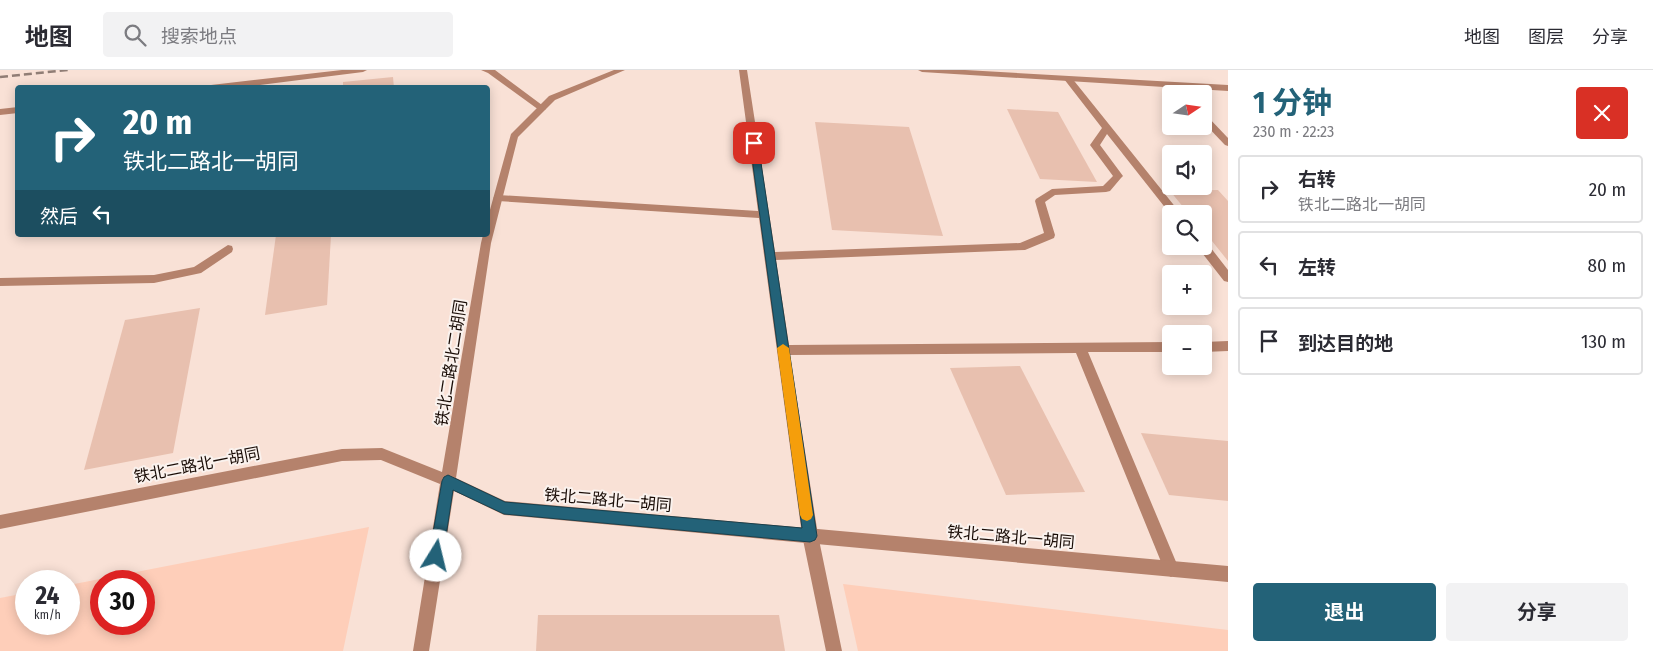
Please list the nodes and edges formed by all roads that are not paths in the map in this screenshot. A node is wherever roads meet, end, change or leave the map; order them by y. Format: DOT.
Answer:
graph roads {
  1 [pos="364,70"];
  2 [pos="485,70"];
  3 [pos="621,70"];
  4 [pos="744,70"];
  5 [pos="922,70"];
  6 [pos="1068,79"];
  7 [pos="236,85"];
  8 [pos="1162,85"];
  9 [pos="1212,87"];
  10 [pos="1228,88"];
  11 [pos="542,108"];
  12 [pos="15,110"];
  13 [pos="0,112"];
  14 [pos="1212,126"];
  15 [pos="1107,127"];
  16 [pos="1228,143"];
  17 [pos="498,198"];
  18 [pos="1169,205"];
  19 [pos="764,215"];
  20 [pos="490,228"];
  21 [pos="488,237"];
  22 [pos="228,248"];
  23 [pos="1210,255"];
  24 [pos="770,256"];
  25 [pos="1228,278"];
  26 [pos="0,282"];
  27 [pos="1212,346"];
  28 [pos="1228,346"];
  29 [pos="1080,347"];
  30 [pos="1162,347"];
  31 [pos="783,350"];
  32 [pos="448,481"];
  33 [pos="0,522"];
  34 [pos="810,536"];
  35 [pos="1171,569"];
  36 [pos="1228,574"];
  37 [pos="421,651"];
  38 [pos="834,651"];
  1 -- 7 [label="street"];
  2 -- 11 [label="street"];
  3 -- 11 [label="street, 铁北二路北二胡同"];
  4 -- 19 [label="street"];
  5 -- 6 [label="street"];
  6 -- 8 [label="street"];
  6 -- 15 [label="street"];
  9 -- 10 [label="street"];
  11 -- 17 [label="street, 铁北二路北二胡同"];
  12 -- 13 [label="street"];
  14 -- 16 [label="street"];
  15 -- 18 [label="street"];
  15 -- 24 [label="street"];
  17 -- 19 [label="street"];
  17 -- 20 [label="street, 铁北二路北二胡同"];
  19 -- 24 [label="street"];
  21 -- 32 [label="street, 铁北二路北二胡同"];
  22 -- 26 [label="street"];
  23 -- 25 [label="street"];
  24 -- 31 [label="street"];
  27 -- 28 [label="street"];
  29 -- 30 [label="street"];
  29 -- 31 [label="street"];
  29 -- 35 [label="street"];
  31 -- 34 [label="street"];
  32 -- 33 [label="street, 铁北二路北一胡同"];
  32 -- 34 [label="street, 铁北二路北一胡同"];
  32 -- 37 [label="street, 铁北二路北二胡同"];
  34 -- 35 [label="street, 铁北二路北一胡同"];
  34 -- 38 [label="street"];
  35 -- 36 [label="street, 铁北二路北一胡同"];
}
